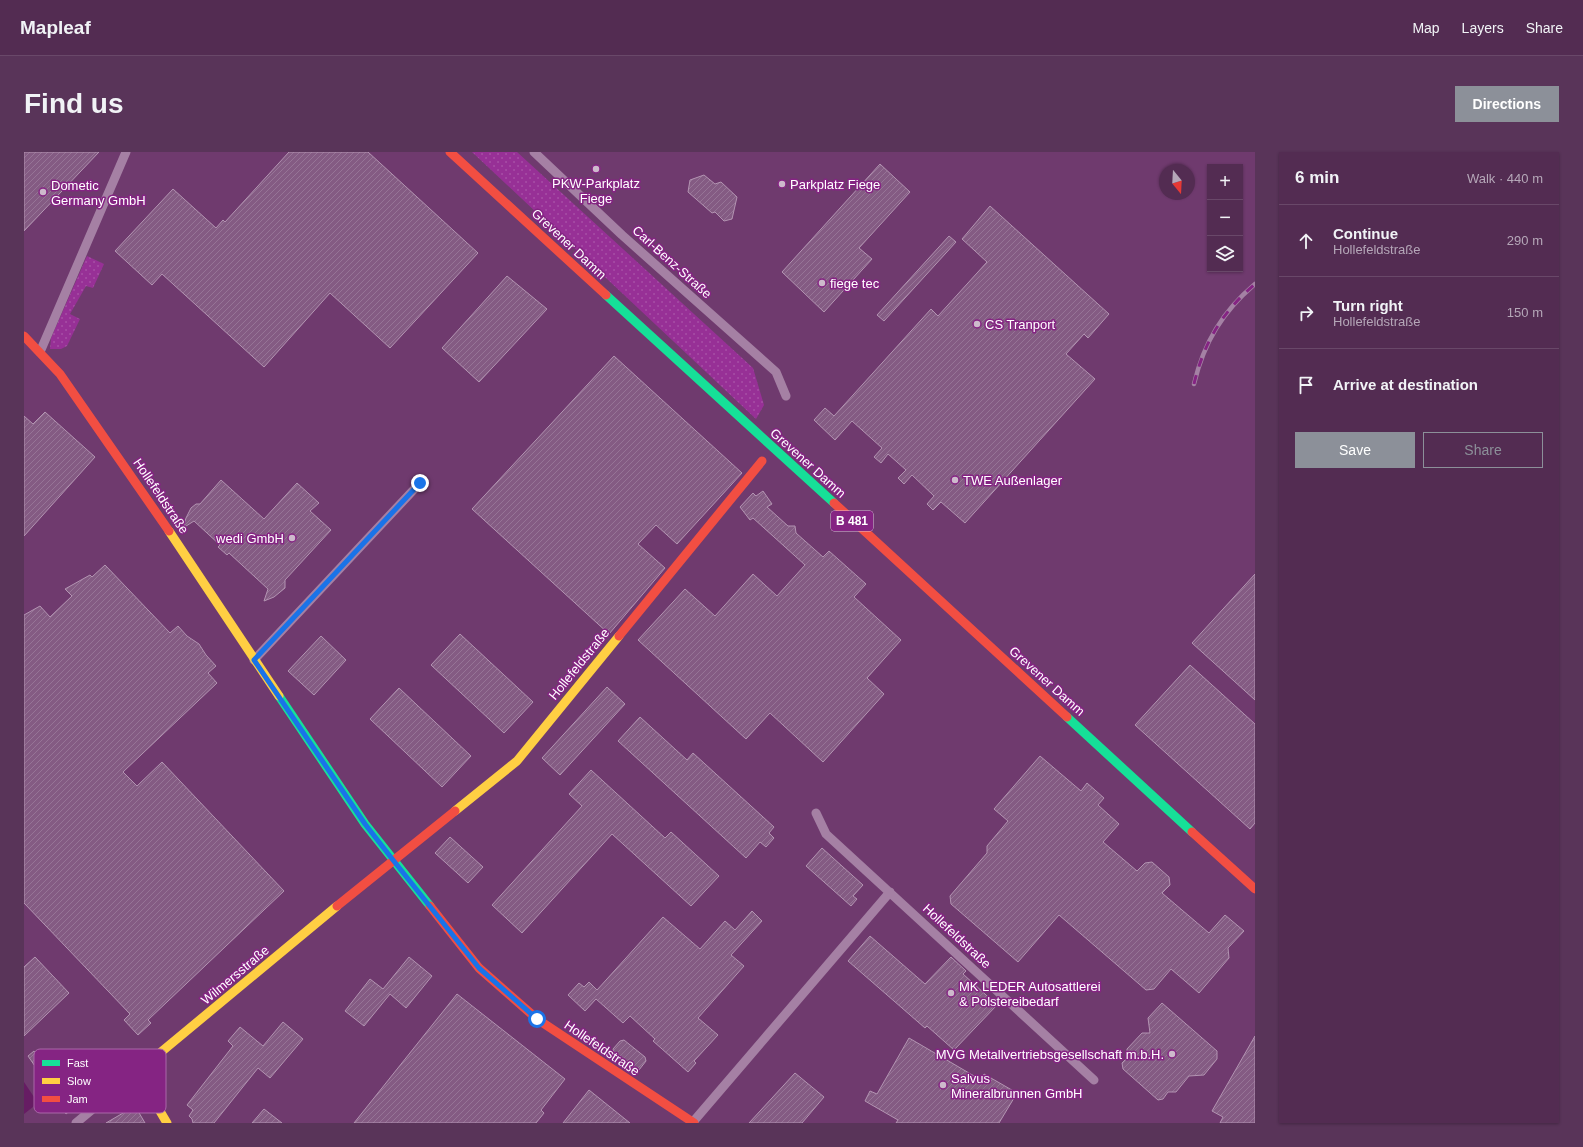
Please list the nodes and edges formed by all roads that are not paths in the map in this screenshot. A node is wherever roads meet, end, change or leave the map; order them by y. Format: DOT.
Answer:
graph roads {
  1 [pos="126,152"];
  2 [pos="450,152"];
  3 [pos="534,152"];
  4 [pos="24,336"];
  5 [pos="40,352"];
  6 [pos="786,396"];
  7 [pos="762,461"];
  8 [pos="420,483"];
  9 [pos="254,660"];
  10 [pos="816,813"];
  11 [pos="393,860"];
  12 [pos="1255,889"];
  13 [pos="890,892"];
  14 [pos="165,1049"];
  15 [pos="1094,1080"];
  16 [pos="88,1113"];
  17 [pos="161,1113"];
  18 [pos="76,1123"];
  19 [pos="167,1123"];
  20 [pos="694,1123"];
  1 -- 5 [label="street"];
  2 -- 12 [label="street, Grevener Damm / B 481"];
  3 -- 6 [label="street, Carl-Benz-Straße"];
  4 -- 5 [label="street, Hollefeldstraße"];
  5 -- 9 [label="street, Hollefeldstraße"];
  7 -- 11 [label="street, Hollefeldstraße"];
  8 -- 9 [label="street"];
  9 -- 11 [label="street, Hollefeldstraße"];
  10 -- 13 [label="street, Hollefeldstraße"];
  11 -- 14 [label="street, Wilmersstraße"];
  11 -- 20 [label="street, Hollefeldstraße"];
  13 -- 15 [label="street, Hollefeldstraße"];
  13 -- 20 [label="street, Hollefeldstraße"];
  16 -- 18 [label="street"];
  17 -- 19 [label="street"];
}
